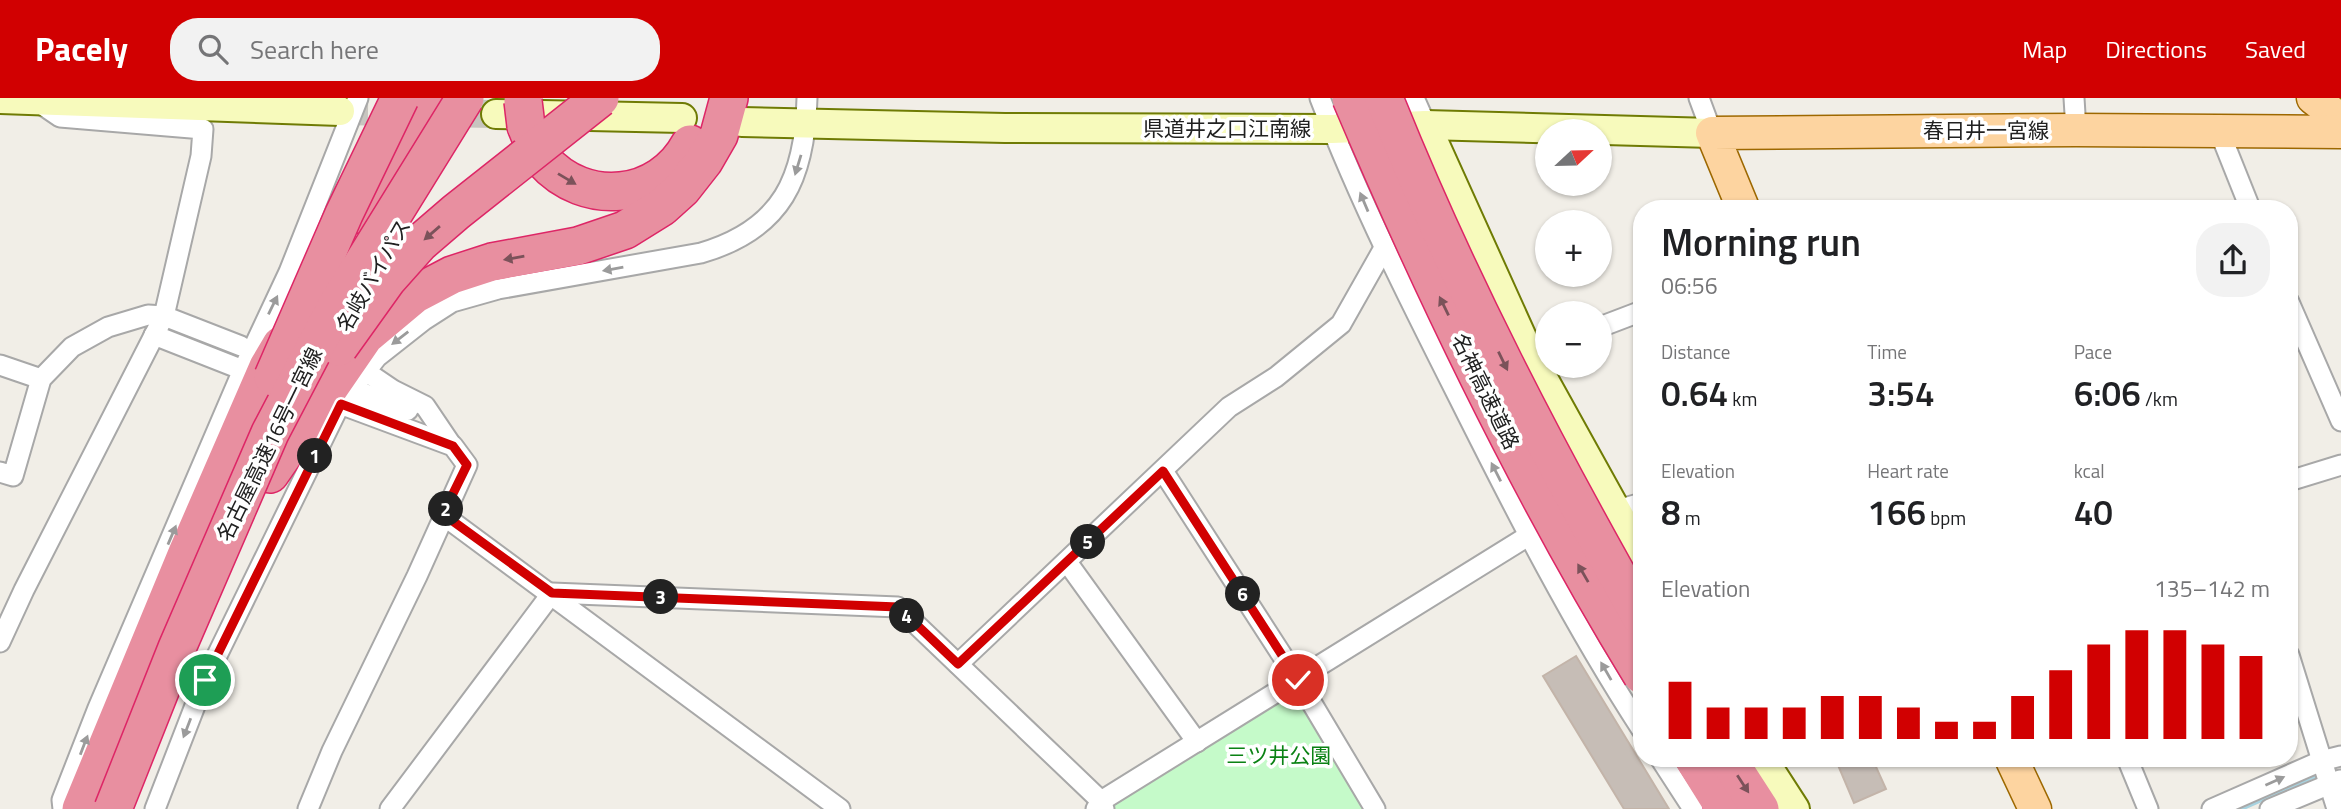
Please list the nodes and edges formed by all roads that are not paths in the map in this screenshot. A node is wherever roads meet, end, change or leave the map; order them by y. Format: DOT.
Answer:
graph roads {
  1 [pos="399,98"];
  2 [pos="429,98"];
  3 [pos="438,98"];
  4 [pos="600,98"];
  5 [pos="1320,98"];
  6 [pos="1351,98"];
  7 [pos="1384,98"];
  8 [pos="1414,98"];
  9 [pos="1699,98"];
  10 [pos="2074,98"];
  11 [pos="2313,98"];
  12 [pos="0,99"];
  13 [pos="42,99"];
  14 [pos="349,104"];
  15 [pos="503,106"];
  16 [pos="695,108"];
  17 [pos="735,110"];
  18 [pos="806,111"];
  19 [pos="2341,120"];
  20 [pos="1426,125"];
  21 [pos="1332,129"];
  22 [pos="2076,130"];
  23 [pos="2341,132"];
  24 [pos="1712,133"];
  25 [pos="2220,133"];
  26 [pos="1740,200"];
  27 [pos="2247,200"];
  28 [pos="1384,248"];
  29 [pos="165,313"];
  30 [pos="1633,314"];
  31 [pos="1612,322"];
  32 [pos="2298,323"];
  33 [pos="154,335"];
  34 [pos="1535,344"];
  35 [pos="256,360"];
  36 [pos="0,365"];
  37 [pos="365,371"];
  38 [pos="1551,378"];
  39 [pos="41,379"];
  40 [pos="360,392"];
  41 [pos="341,404"];
  42 [pos="2341,421"];
  43 [pos="436,426"];
  44 [pos="453,446"];
  45 [pos="2341,465"];
  46 [pos="1163,471"];
  47 [pos="0,472"];
  48 [pos="270,474"];
  49 [pos="2298,478"];
  50 [pos="1633,506"];
  51 [pos="1614,511"];
  52 [pos="443,514"];
  53 [pos="1528,536"];
  54 [pos="222,540"];
  55 [pos="1633,542"];
  56 [pos="1067,562"];
  57 [pos="552,593"];
  58 [pos="1633,603"];
  59 [pos="0,642"];
  60 [pos="1633,659"];
  61 [pos="958,664"];
  62 [pos="1298,680"];
  63 [pos="2298,685"];
  64 [pos="1633,717"];
  65 [pos="1197,742"];
  66 [pos="2341,756"];
  67 [pos="2321,761"];
  68 [pos="1666,767"];
  69 [pos="1699,767"];
  70 [pos="1733,767"];
  71 [pos="1768,767"];
  72 [pos="2015,767"];
  73 [pos="2131,767"];
  74 [pos="2335,781"];
  75 [pos="1101,806"];
  76 [pos="63,809"];
  77 [pos="81,809"];
  78 [pos="88,809"];
  79 [pos="113,809"];
  80 [pos="133,809"];
  81 [pos="155,809"];
  82 [pos="308,809"];
  83 [pos="390,809"];
  84 [pos="840,809"];
  85 [pos="1375,809"];
  86 [pos="1693,809"];
  87 [pos="1725,809"];
  88 [pos="1760,809"];
  89 [pos="1795,809"];
  90 [pos="2035,809"];
  91 [pos="2147,809"];
  92 [pos="2212,809"];
  93 [pos="2270,809"];
  94 [pos="2337,809"];
  1 -- 35 [label="highway, bridge"];
  2 -- 35 [label="highway, 名岐バイパス"];
  3 -- 35 [label="highway, 名古屋高速16号一宮線, bridge"];
  4 -- 54 [label="highway, one-way, bridge"];
  5 -- 21 [label="street"];
  60 -- 6 [label="highway, 名神高速道路, one-way, bridge"];
  7 -- 58 [label="highway, 名神高速道路, one-way, bridge"];
  8 -- 20 [label="street"];
  9 -- 24 [label="street"];
  10 -- 22 [label="street"];
  11 -- 19 [label="main road"];
  12 -- 13 [label="main road"];
  13 -- 14 [label="main road"];
  13 -- 29 [label="street"];
  35 -- 14 [label="street, one-way"];
  15 -- 16 [label="main road"];
  15 -- 16 [label="highway, one-way"];
  15 -- 48 [label="highway, 名岐バイパス"];
  15 -- 54 [label="highway, 名古屋高速16号一宮線, bridge"];
  17 -- 18 [label="main road, 県道井之口江南線"];
  17 -- 48 [label="highway, one-way"];
  18 -- 21 [label="main road, 県道井之口江南線"];
  18 -- 37 [label="street, one-way"];
  20 -- 21 [label="main road, 県道井之口江南線"];
  20 -- 24 [label="main road, 県道井之口江南線"];
  20 -- 34 [label="main road"];
  28 -- 21 [label="street, one-way"];
  22 -- 24 [label="main road, 春日井一宮線"];
  22 -- 25 [label="main road, 春日井一宮線"];
  23 -- 25 [label="main road, 春日井一宮線"];
  24 -- 26 [label="main road"];
  25 -- 27 [label="street"];
  28 -- 46 [label="street"];
  53 -- 28 [label="street, one-way"];
  29 -- 33 [label="street"];
  29 -- 35 [label="street"];
  29 -- 39 [label="street"];
  30 -- 31 [label="street"];
  32 -- 42 [label="street"];
  33 -- 35 [label="street"];
  33 -- 59 [label="street"];
  76 -- 35 [label="street, one-way"];
  35 -- 77 [label="highway, 名岐バイパス"];
  35 -- 78 [label="highway, 名古屋高速16号一宮線"];
  36 -- 39 [label="street"];
  37 -- 41 [label="street"];
  37 -- 43 [label="street"];
  38 -- 51 [label="main road"];
  39 -- 47 [label="street"];
  40 -- 43 [label="street"];
  41 -- 44 [label="street"];
  41 -- 81 [label="street, one-way"];
  43 -- 44 [label="street"];
  44 -- 52 [label="street"];
  45 -- 49 [label="street"];
  46 -- 56 [label="street"];
  46 -- 62 [label="street"];
  48 -- 80 [label="highway, 名岐バイパス"];
  50 -- 51 [label="street"];
  51 -- 55 [label="main road"];
  52 -- 57 [label="street"];
  52 -- 82 [label="street"];
  53 -- 62 [label="street"];
  64 -- 53 [label="street, one-way"];
  54 -- 79 [label="highway, 名古屋高速16号一宮線, bridge"];
  56 -- 61 [label="street"];
  56 -- 65 [label="street"];
  57 -- 61 [label="street"];
  57 -- 83 [label="street"];
  57 -- 84 [label="street"];
  61 -- 75 [label="street"];
  62 -- 65 [label="street"];
  62 -- 85 [label="street"];
  63 -- 67 [label="street"];
  65 -- 75 [label="street"];
  66 -- 67 [label="street"];
  67 -- 74 [label="street"];
  92 -- 67 [label="street, one-way"];
  68 -- 86 [label="street"];
  69 -- 87 [label="highway"];
  70 -- 88 [label="highway, one-way"];
  71 -- 89 [label="main road"];
  72 -- 90 [label="main road"];
  73 -- 91 [label="street"];
  74 -- 93 [label="street"];
  74 -- 94 [label="street"];
}
